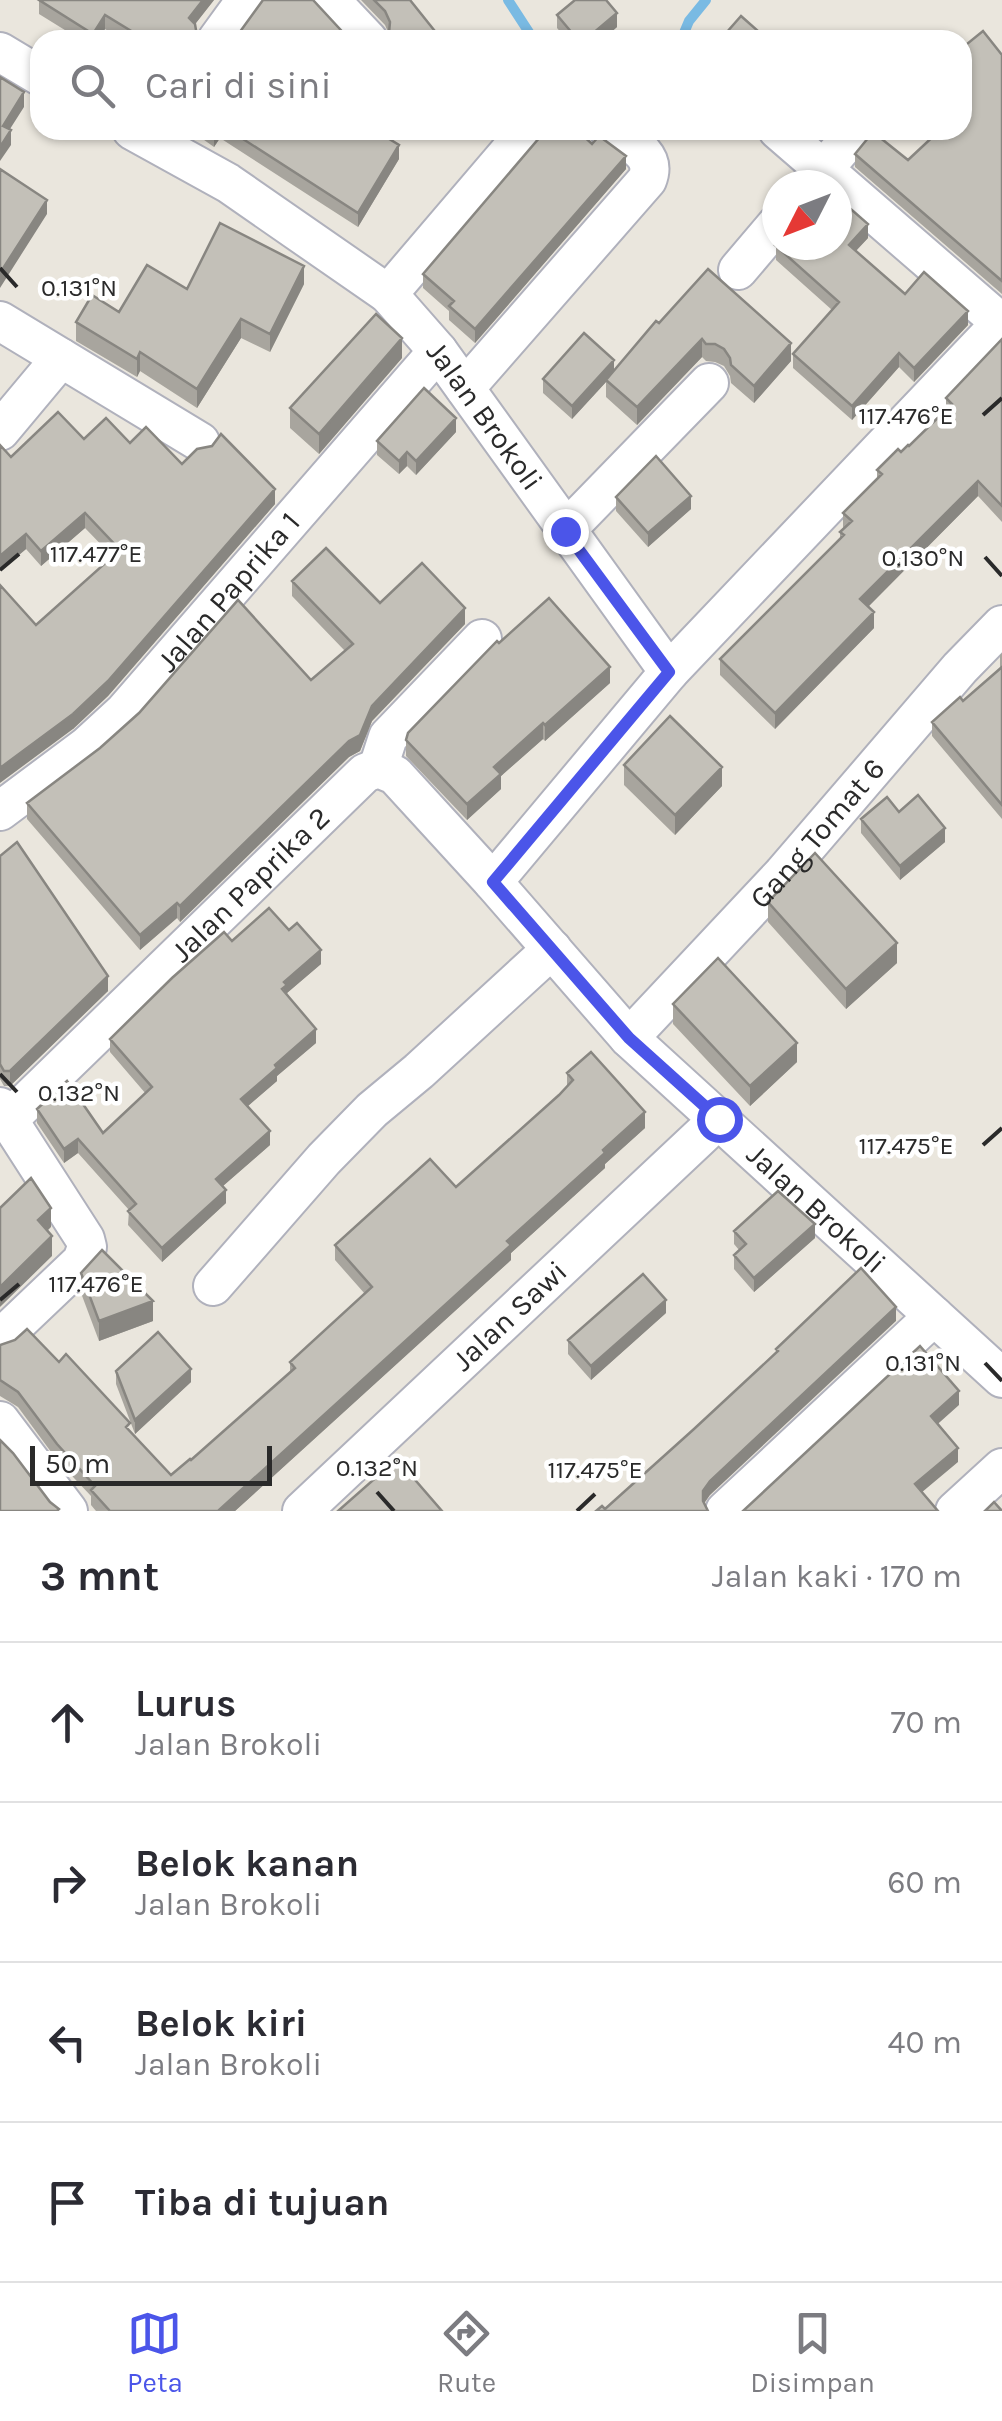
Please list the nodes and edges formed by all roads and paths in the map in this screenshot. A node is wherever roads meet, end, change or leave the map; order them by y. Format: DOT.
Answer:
graph roads {
  1 [pos="246,0"];
  2 [pos="330,0"];
  3 [pos="224,30"];
  4 [pos="358,30"];
  5 [pos="0,52"];
  6 [pos="30,70"];
  7 [pos="154,140"];
  8 [pos="519,140"];
  9 [pos="625,140"];
  10 [pos="786,140"];
  11 [pos="848,140"];
  12 [pos="810,170"];
  13 [pos="823,170"];
  14 [pos="852,206"];
  15 [pos="762,242"];
  16 [pos="738,270"];
  17 [pos="388,294"];
  18 [pos="0,321"];
  19 [pos="1002,323"];
  20 [pos="438,351"];
  21 [pos="60,358"];
  22 [pos="709,383"];
  23 [pos="465,388"];
  24 [pos="0,432"];
  25 [pos="200,442"];
  26 [pos="565,531"];
  27 [pos="1002,625"];
  28 [pos="482,640"];
  29 [pos="669,672"];
  30 [pos="378,768"];
  31 [pos="0,811"];
  32 [pos="493,882"];
  33 [pos="552,949"];
  34 [pos="629,1038"];
  35 [pos="4,1113"];
  36 [pos="719,1119"];
  37 [pos="212,1286"];
  38 [pos="934,1316"];
  39 [pos="0,1339"];
  40 [pos="1002,1378"];
  41 [pos="0,1421"];
  42 [pos="1002,1468"];
  43 [pos="68,1511"];
  44 [pos="302,1511"];
  45 [pos="725,1511"];
  46 [pos="955,1511"];
  1 -- 3 [label="street"];
  2 -- 4 [label="street"];
  5 -- 6 [label="street"];
  7 -- 17 [label="street, Jalan Brokoli"];
  8 -- 17 [label="street"];
  9 -- 23 [label="street"];
  10 -- 12 [label="street"];
  11 -- 13 [label="street"];
  14 -- 19 [label="street"];
  15 -- 16 [label="street"];
  17 -- 20 [label="street, Jalan Brokoli"];
  18 -- 21 [label="street"];
  19 -- 29 [label="street"];
  20 -- 23 [label="street, Jalan Brokoli"];
  20 -- 31 [label="street, Jalan Paprika 1"];
  21 -- 24 [label="street"];
  21 -- 25 [label="street"];
  22 -- 26 [label="street"];
  23 -- 26 [label="street, Jalan Brokoli"];
  26 -- 29 [label="street, Jalan Brokoli"];
  27 -- 34 [label="street, Gang Tomat 6"];
  28 -- 30 [label="street"];
  29 -- 32 [label="street"];
  30 -- 32 [label="street"];
  30 -- 35 [label="street, Jalan Paprika 2"];
  32 -- 33 [label="street, Jalan Brokoli"];
  33 -- 34 [label="street, Jalan Brokoli"];
  33 -- 37 [label="street"];
  34 -- 36 [label="street, Jalan Brokoli"];
  35 -- 39 [label="street"];
  36 -- 38 [label="street, Jalan Brokoli"];
  36 -- 44 [label="street, Jalan Sawi"];
  38 -- 40 [label="street, Jalan Brokoli"];
  38 -- 45 [label="street"];
  41 -- 43 [label="street"];
  42 -- 46 [label="street"];
}
